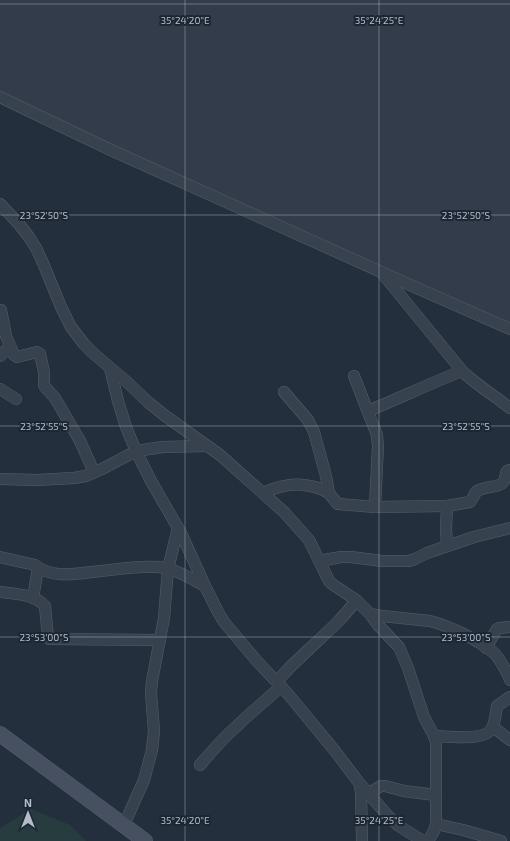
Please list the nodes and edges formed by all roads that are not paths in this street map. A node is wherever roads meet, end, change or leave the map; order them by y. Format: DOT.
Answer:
graph roads {
  1 [pos="0,97"];
  2 [pos="0,204"];
  3 [pos="380,271"];
  4 [pos="1,310"];
  5 [pos="510,329"];
  6 [pos="10,346"];
  7 [pos="0,356"];
  8 [pos="110,368"];
  9 [pos="462,371"];
  10 [pos="354,376"];
  11 [pos="0,389"];
  12 [pos="284,392"];
  13 [pos="16,399"];
  14 [pos="510,408"];
  15 [pos="368,411"];
  16 [pos="206,446"];
  17 [pos="136,452"];
  18 [pos="510,470"];
  19 [pos="94,472"];
  20 [pos="0,479"];
  21 [pos="263,492"];
  22 [pos="329,493"];
  23 [pos="447,506"];
  24 [pos="375,507"];
  25 [pos="178,528"];
  26 [pos="510,528"];
  27 [pos="447,546"];
  28 [pos="0,557"];
  29 [pos="319,561"];
  30 [pos="38,568"];
  31 [pos="168,569"];
  32 [pos="205,586"];
  33 [pos="0,592"];
  34 [pos="33,598"];
  35 [pos="356,600"];
  36 [pos="370,614"];
  37 [pos="510,627"];
  38 [pos="160,640"];
  39 [pos="486,648"];
  40 [pos="510,680"];
  41 [pos="279,683"];
  42 [pos="510,697"];
  43 [pos="493,728"];
  44 [pos="0,734"];
  45 [pos="434,736"];
  46 [pos="510,740"];
  47 [pos="200,765"];
  48 [pos="360,784"];
  49 [pos="369,793"];
  50 [pos="435,794"];
  51 [pos="436,824"];
  52 [pos="124,825"];
  53 [pos="145,841"];
  54 [pos="362,841"];
  55 [pos="424,841"];
  56 [pos="428,841"];
  57 [pos="501,841"];
  1 -- 3 [label="street"];
  2 -- 8 [label="street"];
  3 -- 5 [label="street"];
  3 -- 9 [label="street"];
  4 -- 6 [label="street"];
  6 -- 7 [label="street"];
  6 -- 19 [label="street"];
  8 -- 16 [label="street"];
  8 -- 17 [label="street"];
  9 -- 14 [label="street"];
  9 -- 15 [label="street"];
  10 -- 15 [label="street"];
  11 -- 13 [label="street"];
  12 -- 22 [label="street"];
  15 -- 24 [label="street"];
  16 -- 17 [label="street"];
  16 -- 21 [label="street"];
  17 -- 19 [label="street"];
  17 -- 25 [label="street"];
  18 -- 23 [label="street"];
  19 -- 20 [label="street"];
  21 -- 22 [label="street"];
  21 -- 29 [label="street"];
  22 -- 24 [label="street"];
  23 -- 24 [label="street"];
  23 -- 27 [label="street"];
  25 -- 31 [label="street"];
  25 -- 32 [label="street"];
  26 -- 27 [label="street"];
  27 -- 29 [label="street"];
  28 -- 30 [label="street"];
  29 -- 35 [label="street"];
  30 -- 31 [label="street"];
  30 -- 34 [label="street"];
  31 -- 32 [label="street"];
  31 -- 38 [label="street"];
  32 -- 41 [label="street"];
  33 -- 34 [label="street"];
  34 -- 38 [label="street"];
  35 -- 36 [label="street"];
  35 -- 41 [label="street"];
  36 -- 39 [label="street"];
  36 -- 45 [label="street"];
  37 -- 39 [label="street"];
  38 -- 52 [label="street"];
  39 -- 40 [label="street"];
  41 -- 47 [label="street"];
  41 -- 48 [label="street"];
  42 -- 43 [label="street"];
  43 -- 45 [label="street"];
  43 -- 46 [label="street"];
  44 -- 52 [label="main road"];
  45 -- 50 [label="street"];
  48 -- 49 [label="street"];
  48 -- 54 [label="street"];
  49 -- 50 [label="street"];
  49 -- 55 [label="street"];
  50 -- 51 [label="street"];
  51 -- 56 [label="street"];
  51 -- 57 [label="street"];
  52 -- 53 [label="main road"];
}
